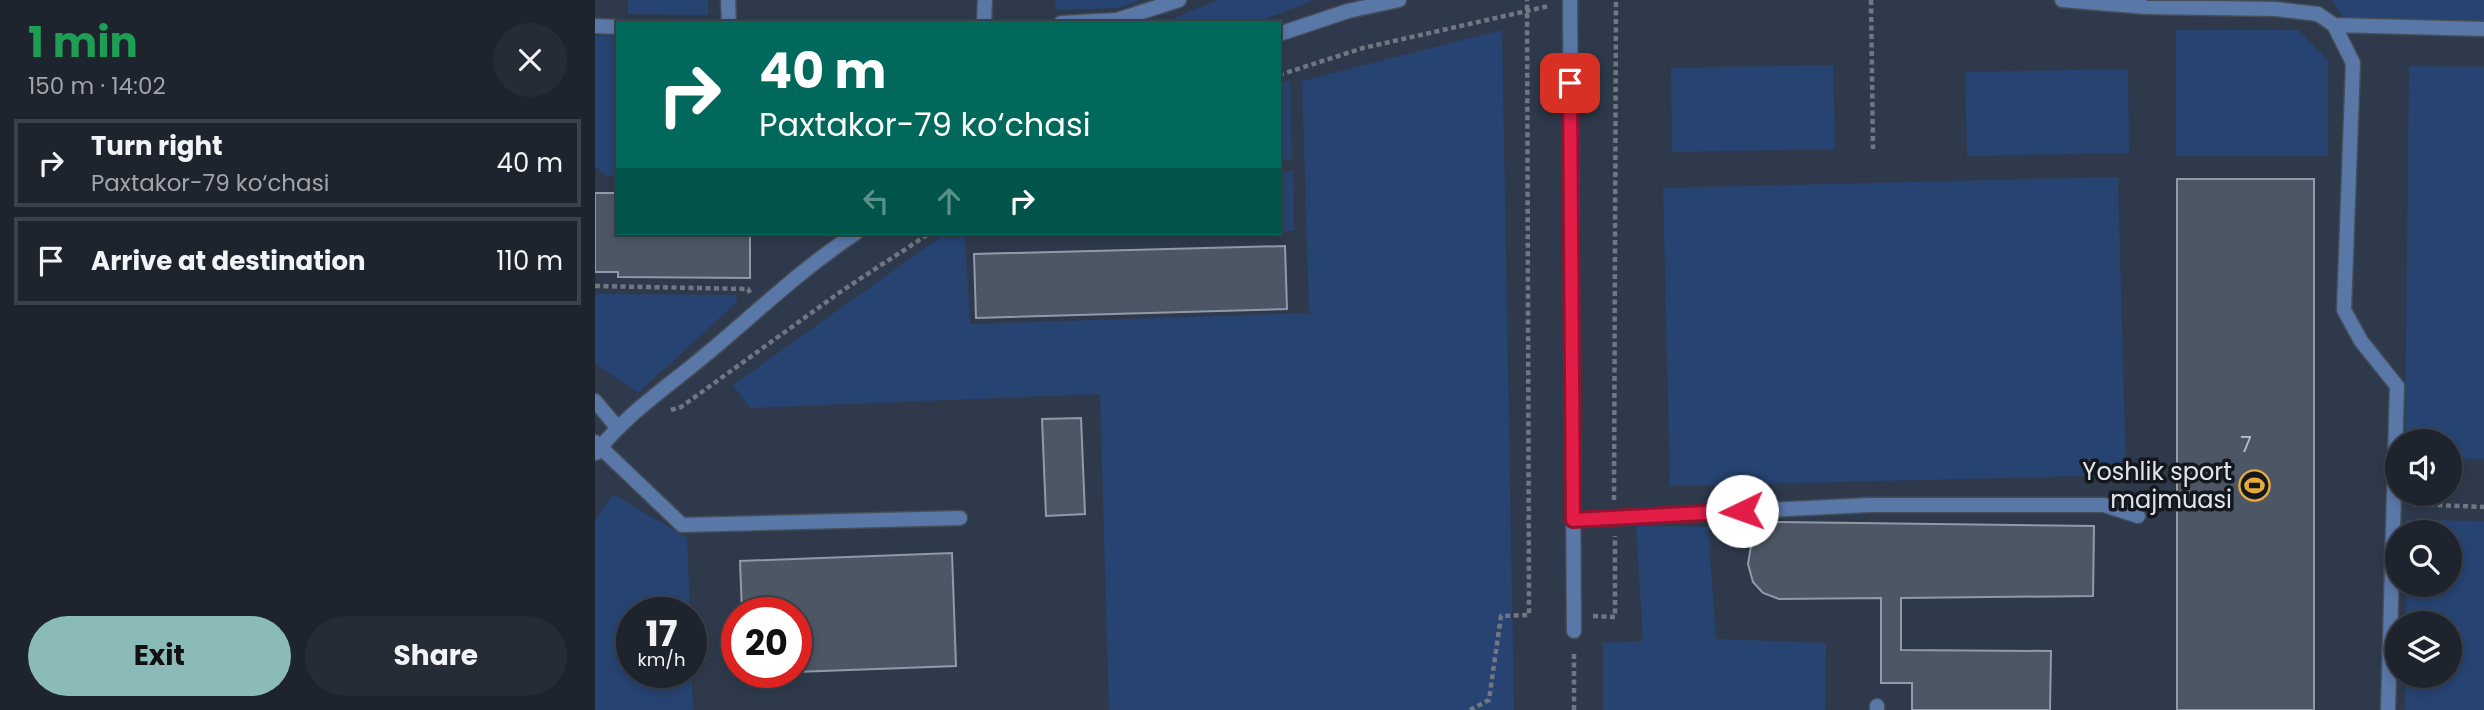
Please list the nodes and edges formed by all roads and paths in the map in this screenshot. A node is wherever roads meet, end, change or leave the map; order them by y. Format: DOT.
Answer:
graph roads {
  1 [pos="728,0"];
  2 [pos="985,0"];
  3 [pos="1179,0"];
  4 [pos="1399,0"];
  5 [pos="1527,0"];
  6 [pos="1616,0"];
  7 [pos="1871,0"];
  8 [pos="2062,0"];
  9 [pos="1570,1"];
  10 [pos="1527,10"];
  11 [pos="729,21"];
  12 [pos="984,21"];
  13 [pos="1098,21"];
  14 [pos="2334,25"];
  15 [pos="595,26"];
  16 [pos="616,27"];
  17 [pos="2484,29"];
  18 [pos="1281,33"];
  19 [pos="1281,74"];
  20 [pos="1873,149"];
  21 [pos="833,235"];
  22 [pos="853,235"];
  23 [pos="927,235"];
  24 [pos="833,248"];
  25 [pos="595,286"];
  26 [pos="760,309"];
  27 [pos="595,401"];
  28 [pos="668,411"];
  29 [pos="617,427"];
  30 [pos="2396,429"];
  31 [pos="597,448"];
  32 [pos="2393,506"];
  33 [pos="2461,506"];
  34 [pos="2484,507"];
  35 [pos="2138,516"];
  36 [pos="1614,517"];
  37 [pos="960,519"];
  38 [pos="1573,520"];
  39 [pos="1615,617"];
  40 [pos="1574,631"];
  41 [pos="1470,710"];
  42 [pos="1574,710"];
  43 [pos="2388,710"];
  1 -- 11 [label="street"];
  2 -- 12 [label="street"];
  3 -- 13 [label="street"];
  4 -- 18 [label="street"];
  5 -- 10 [label="path"];
  6 -- 36 [label="path"];
  7 -- 20 [label="path"];
  8 -- 14 [label="street"];
  9 -- 10 [label="path"];
  9 -- 38 [label="street"];
  10 -- 19 [label="path"];
  10 -- 41 [label="path"];
  14 -- 17 [label="street"];
  14 -- 30 [label="street"];
  15 -- 16 [label="street"];
  21 -- 24 [label="street"];
  22 -- 24 [label="street"];
  23 -- 28 [label="path"];
  24 -- 26 [label="street"];
  25 -- 26 [label="path"];
  26 -- 29 [label="street"];
  27 -- 29 [label="street"];
  29 -- 31 [label="street"];
  31 -- 37 [label="street"];
  32 -- 43 [label="street"];
  33 -- 34 [label="path"];
  35 -- 36 [label="street"];
  36 -- 38 [label="street"];
  36 -- 39 [label="path"];
  38 -- 40 [label="street"];
  40 -- 42 [label="path"];
}
